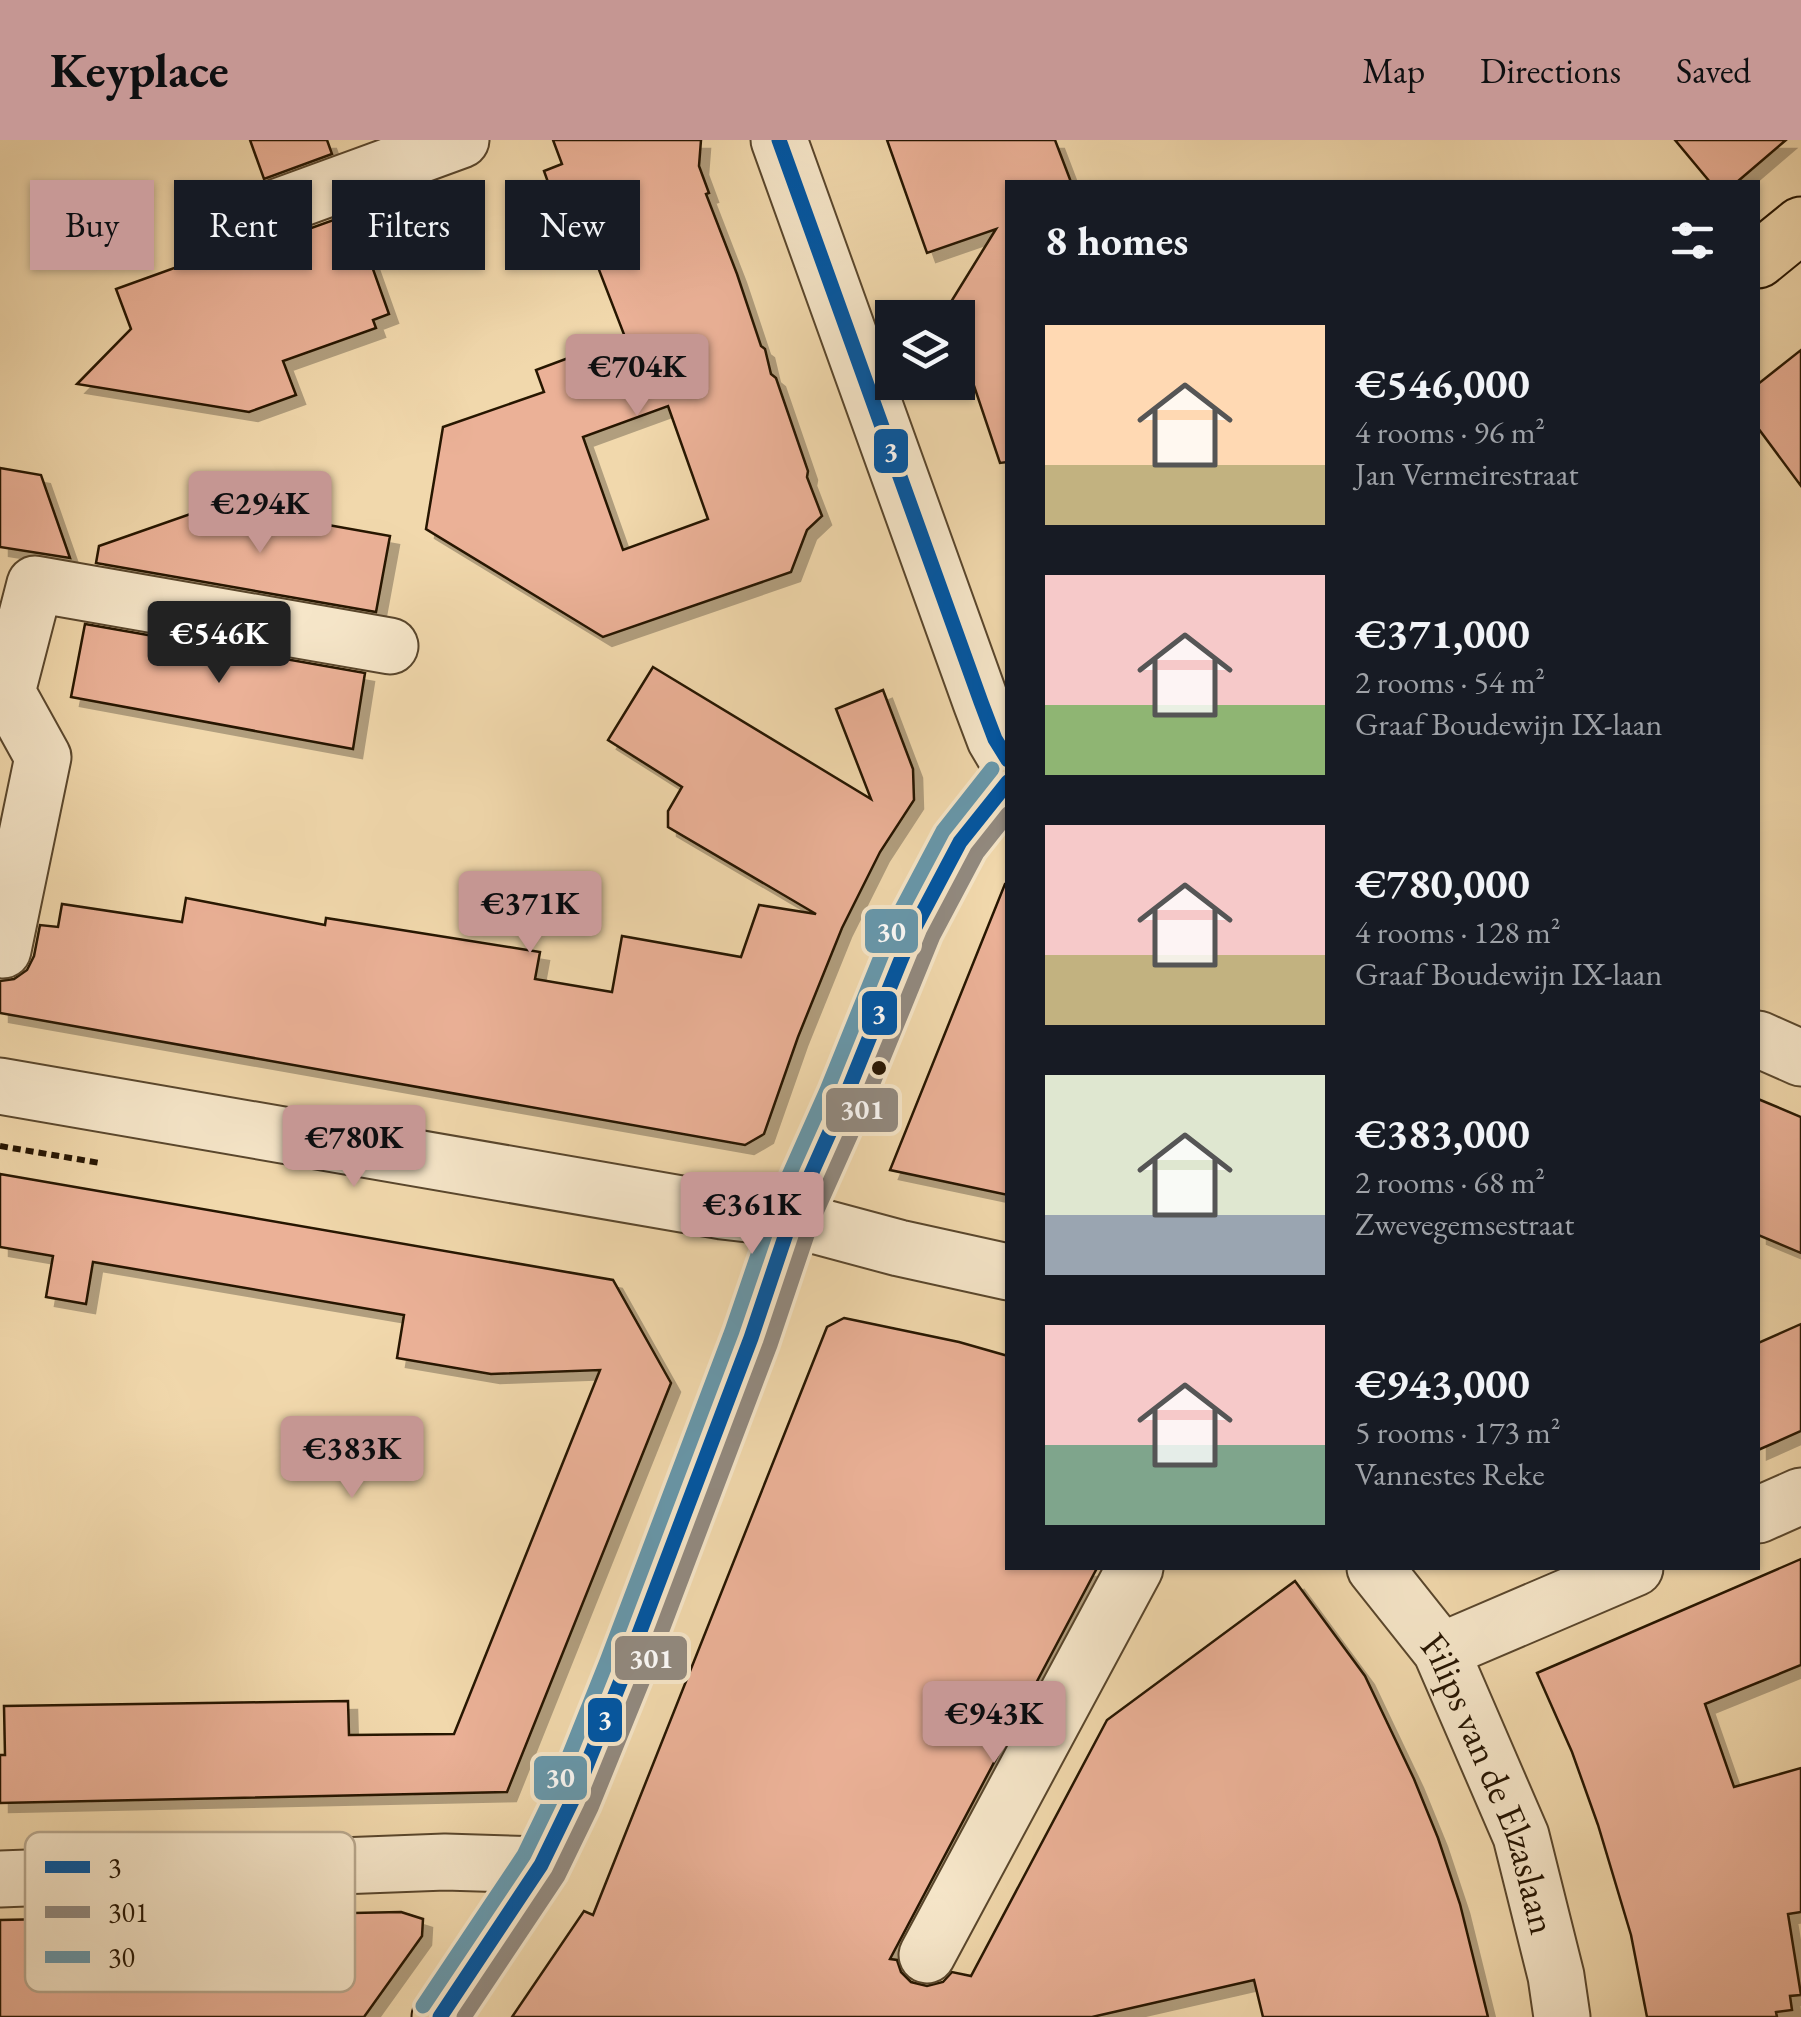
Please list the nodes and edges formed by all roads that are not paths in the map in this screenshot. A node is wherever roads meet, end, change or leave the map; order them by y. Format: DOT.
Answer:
graph roads {
  1 [pos="462,140"];
  2 [pos="779,140"];
  3 [pos="312,194"];
  4 [pos="1801,225"];
  5 [pos="1760,258"];
  6 [pos="390,646"];
  7 [pos="4,691"];
  8 [pos="1005,756"];
  9 [pos="1005,785"];
  10 [pos="3,950"];
  11 [pos="1760,1040"];
  12 [pos="1801,1058"];
  13 [pos="0,1086"];
  14 [pos="791,1220"];
  15 [pos="1005,1271"];
  16 [pos="1801,1496"];
  17 [pos="1760,1514"];
  18 [pos="1134,1570"];
  19 [pos="1377,1570"];
  20 [pos="1630,1570"];
  21 [pos="1441,1651"];
  22 [pos="541,1865"];
  23 [pos="355,1866"];
  24 [pos="25,1879"];
  25 [pos="0,1880"];
  26 [pos="927,1955"];
  27 [pos="440,2017"];
  28 [pos="1562,2017"];
  1 -- 3 [label="street"];
  2 -- 8 [label="street"];
  4 -- 5 [label="main road"];
  6 -- 7 [label="street"];
  7 -- 10 [label="street"];
  9 -- 14 [label="main road"];
  11 -- 12 [label="street"];
  13 -- 14 [label="street"];
  14 -- 15 [label="street"];
  14 -- 22 [label="main road"];
  16 -- 17 [label="street"];
  18 -- 26 [label="street"];
  19 -- 21 [label="street, Filips van de Elzaslaan"];
  20 -- 21 [label="street"];
  21 -- 28 [label="street, Filips van de Elzaslaan"];
  22 -- 23 [label="street"];
  22 -- 27 [label="main road"];
  24 -- 25 [label="street"];
}
